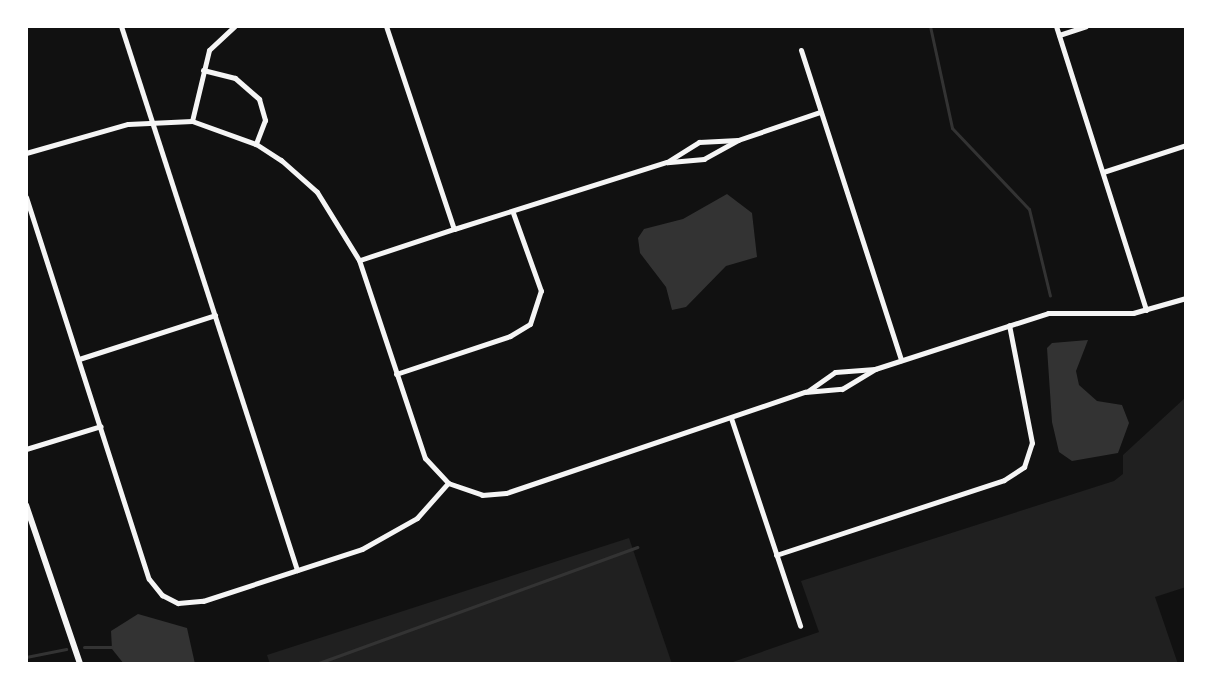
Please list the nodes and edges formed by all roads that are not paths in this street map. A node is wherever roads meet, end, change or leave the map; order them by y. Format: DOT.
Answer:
graph roads {
  1 [pos="121,26"];
  2 [pos="235,26"];
  3 [pos="386,26"];
  4 [pos="1056,26"];
  5 [pos="1086,26"];
  6 [pos="1059,35"];
  7 [pos="801,50"];
  8 [pos="203,70"];
  9 [pos="820,111"];
  10 [pos="192,121"];
  11 [pos="152,123"];
  12 [pos="738,140"];
  13 [pos="256,144"];
  14 [pos="1186,145"];
  15 [pos="26,153"];
  16 [pos="667,162"];
  17 [pos="1103,172"];
  18 [pos="26,197"];
  19 [pos="513,213"];
  20 [pos="454,229"];
  21 [pos="359,260"];
  22 [pos="1186,298"];
  23 [pos="1146,310"];
  24 [pos="215,315"];
  25 [pos="1009,325"];
  26 [pos="79,359"];
  27 [pos="901,360"];
  28 [pos="875,369"];
  29 [pos="396,374"];
  30 [pos="805,392"];
  31 [pos="731,418"];
  32 [pos="101,426"];
  33 [pos="26,449"];
  34 [pos="448,483"];
  35 [pos="26,505"];
  36 [pos="776,555"];
  37 [pos="297,570"];
  38 [pos="800,626"];
  39 [pos="80,664"];
  1 -- 11 [label="street"];
  2 -- 8 [label="street"];
  3 -- 20 [label="street"];
  4 -- 6 [label="street"];
  5 -- 6 [label="street"];
  6 -- 17 [label="street"];
  7 -- 9 [label="street"];
  8 -- 10 [label="street"];
  8 -- 13 [label="street"];
  9 -- 12 [label="street"];
  9 -- 27 [label="street"];
  10 -- 11 [label="street"];
  10 -- 13 [label="street"];
  11 -- 15 [label="street"];
  11 -- 24 [label="street"];
  12 -- 16 [label="street"];
  12 -- 16 [label="street"];
  13 -- 21 [label="street"];
  14 -- 17 [label="street"];
  16 -- 19 [label="street"];
  17 -- 23 [label="street"];
  18 -- 26 [label="street"];
  19 -- 20 [label="street"];
  19 -- 29 [label="street"];
  20 -- 21 [label="street"];
  21 -- 29 [label="street"];
  22 -- 23 [label="street"];
  23 -- 25 [label="street"];
  24 -- 26 [label="street"];
  24 -- 37 [label="street"];
  25 -- 27 [label="street"];
  25 -- 36 [label="street"];
  26 -- 32 [label="street"];
  27 -- 28 [label="street"];
  28 -- 30 [label="street"];
  28 -- 30 [label="street"];
  29 -- 34 [label="street"];
  30 -- 31 [label="street"];
  31 -- 34 [label="street"];
  31 -- 36 [label="street"];
  32 -- 33 [label="street"];
  32 -- 37 [label="street"];
  34 -- 37 [label="street"];
  35 -- 39 [label="street"];
  36 -- 38 [label="street"];
}
